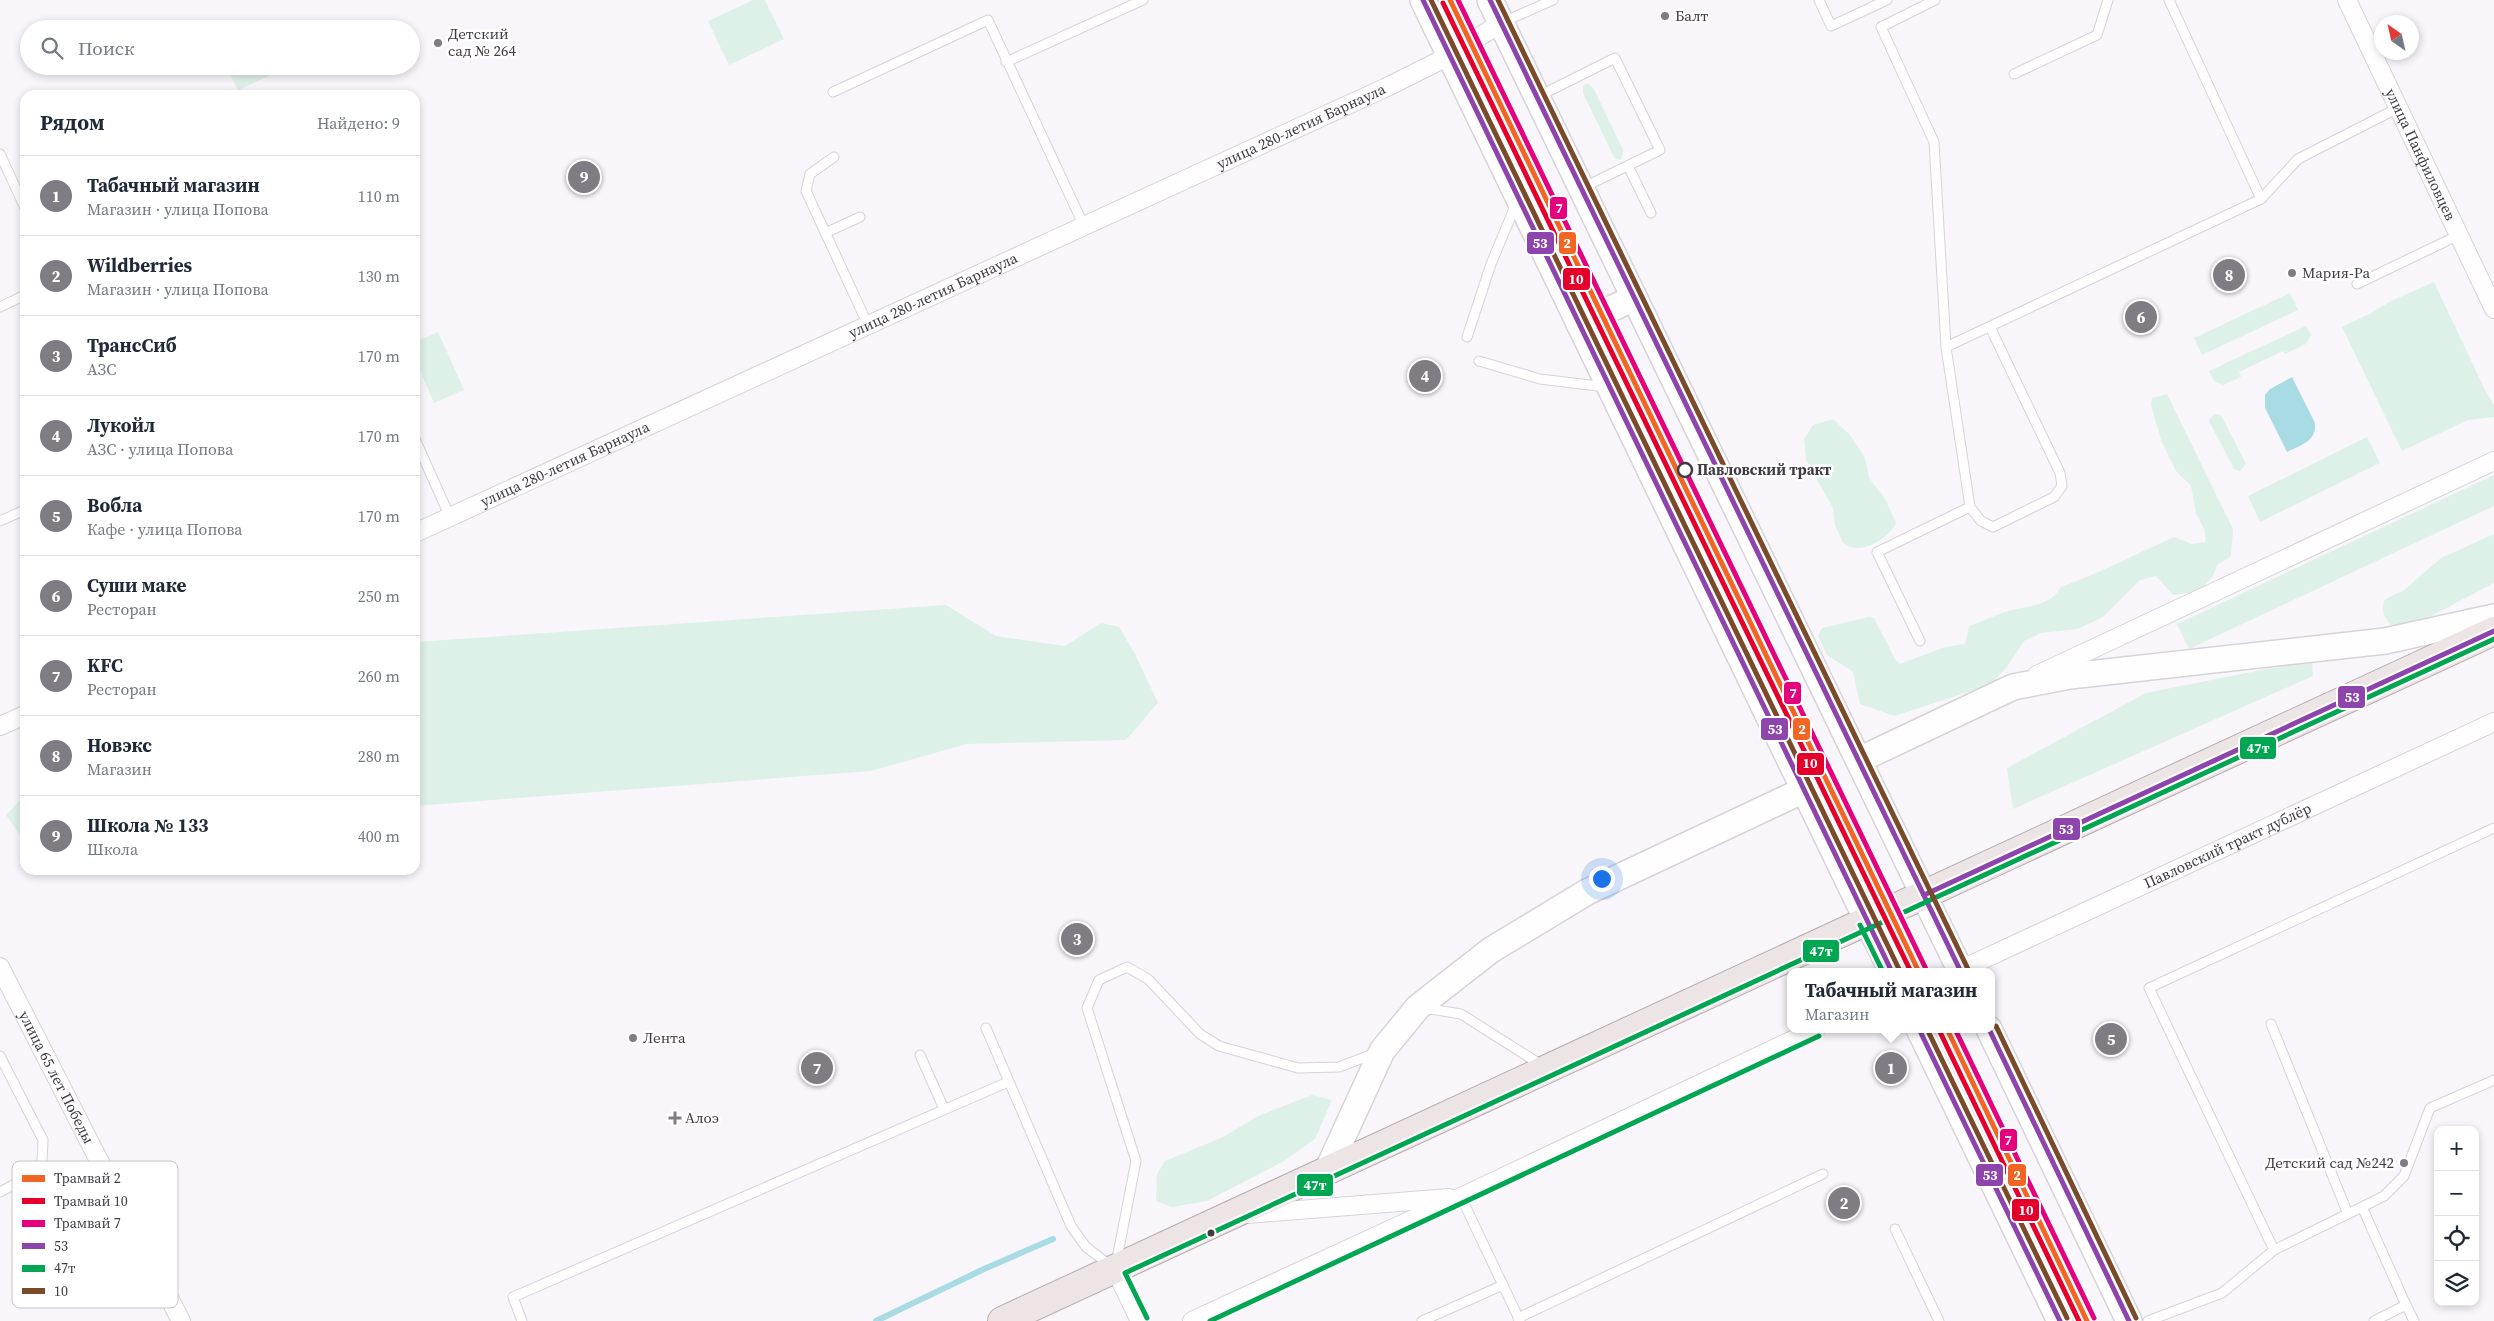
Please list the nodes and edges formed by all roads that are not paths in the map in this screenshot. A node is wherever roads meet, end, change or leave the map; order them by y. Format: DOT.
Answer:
graph roads {
  1 [pos="1143,0"];
  2 [pos="1423,0"];
  3 [pos="1490,0"];
  4 [pos="1553,0"];
  5 [pos="1819,0"];
  6 [pos="1887,0"];
  7 [pos="1935,0"];
  8 [pos="2108,0"];
  9 [pos="2169,0"];
  10 [pos="2347,0"];
  11 [pos="1501,23"];
  12 [pos="1449,56"];
  13 [pos="1006,62"];
  14 [pos="2014,74"];
  15 [pos="833,92"];
  16 [pos="1536,97"];
  17 [pos="2398,108"];
  18 [pos="0,154"];
  19 [pos="834,158"];
  20 [pos="1628,166"];
  21 [pos="1581,189"];
  22 [pos="20,197"];
  23 [pos="1518,199"];
  24 [pos="2261,199"];
  25 [pos="1651,213"];
  26 [pos="860,217"];
  27 [pos="1084,226"];
  28 [pos="825,233"];
  29 [pos="2459,235"];
  30 [pos="2357,284"];
  31 [pos="20,297"];
  32 [pos="1634,298"];
  33 [pos="0,307"];
  34 [pos="2494,309"];
  35 [pos="1579,324"];
  36 [pos="868,325"];
  37 [pos="1990,327"];
  38 [pos="1467,337"];
  39 [pos="1946,347"];
  40 [pos="1479,361"];
  41 [pos="1609,387"];
  42 [pos="420,450"];
  43 [pos="2494,461"];
  44 [pos="1970,507"];
  45 [pos="20,512"];
  46 [pos="450,516"];
  47 [pos="0,521"];
  48 [pos="420,531"];
  49 [pos="2494,617"];
  50 [pos="2494,631"];
  51 [pos="1920,641"];
  52 [pos="2013,687"];
  53 [pos="20,717"];
  54 [pos="2494,722"];
  55 [pos="0,726"];
  56 [pos="1859,760"];
  57 [pos="1804,790"];
  58 [pos="2494,828"];
  59 [pos="1924,895"];
  60 [pos="1867,922"];
  61 [pos="0,967"];
  62 [pos="1890,968"];
  63 [pos="1959,968"];
  64 [pos="1966,968"];
  65 [pos="1418,1007"];
  66 [pos="2271,1024"];
  67 [pos="986,1028"];
  68 [pos="1808,1033"];
  69 [pos="1921,1033"];
  70 [pos="1991,1033"];
  71 [pos="1382,1051"];
  72 [pos="920,1055"];
  73 [pos="0,1056"];
  74 [pos="1547,1069"];
  75 [pos="2494,1080"];
  76 [pos="1008,1082"];
  77 [pos="944,1109"];
  78 [pos="42,1161"];
  79 [pos="99,1161"];
  80 [pos="1327,1171"];
  81 [pos="1824,1174"];
  82 [pos="12,1186"];
  83 [pos="0,1192"];
  84 [pos="1462,1197"];
  85 [pos="2362,1206"];
  86 [pos="2348,1214"];
  87 [pos="1230,1215"];
  88 [pos="1895,1229"];
  89 [pos="2274,1250"];
  90 [pos="1115,1269"];
  91 [pos="1503,1285"];
  92 [pos="2406,1305"];
  93 [pos="174,1308"];
  94 [pos="1519,1319"];
  95 [pos="181,1321"];
  96 [pos="522,1321"];
  97 [pos="1002,1321"];
  98 [pos="1140,1321"];
  99 [pos="1192,1321"];
  100 [pos="1422,1321"];
  101 [pos="1939,1321"];
  102 [pos="2060,1321"];
  103 [pos="2129,1321"];
  104 [pos="2148,1321"];
  105 [pos="2374,1321"];
  106 [pos="2414,1321"];
  1 -- 13 [label="lane"];
  2 -- 12 [label="main road"];
  3 -- 11 [label="main road"];
  4 -- 11 [label="lane"];
  5 -- 6 [label="lane"];
  7 -- 39 [label="lane"];
  8 -- 14 [label="lane"];
  9 -- 24 [label="lane"];
  10 -- 17 [label="street, улица Панфиловцев"];
  11 -- 12 [label="street, улица 280-летия Барнаула"];
  11 -- 16 [label="main road"];
  12 -- 23 [label="main road"];
  12 -- 27 [label="street, улица 280-летия Барнаула"];
  13 -- 15 [label="lane"];
  13 -- 27 [label="lane"];
  16 -- 20 [label="lane"];
  16 -- 21 [label="main road"];
  17 -- 24 [label="lane"];
  17 -- 29 [label="street, улица Панфиловцев"];
  18 -- 22 [label="lane"];
  19 -- 28 [label="lane"];
  20 -- 21 [label="lane"];
  20 -- 25 [label="lane"];
  21 -- 32 [label="main road"];
  23 -- 35 [label="main road"];
  23 -- 38 [label="lane"];
  24 -- 37 [label="lane"];
  26 -- 28 [label="lane"];
  27 -- 36 [label="street, улица 280-летия Барнаула"];
  28 -- 36 [label="lane"];
  29 -- 30 [label="lane"];
  29 -- 34 [label="street, улица Панфиловцев"];
  31 -- 33 [label="lane"];
  32 -- 35 [label="main road"];
  32 -- 56 [label="main road"];
  35 -- 41 [label="main road"];
  36 -- 46 [label="street, улица 280-летия Барнаула"];
  37 -- 39 [label="lane"];
  37 -- 44 [label="lane"];
  39 -- 44 [label="lane"];
  40 -- 41 [label="lane"];
  41 -- 57 [label="main road"];
  42 -- 46 [label="lane"];
  43 -- 52 [label="street"];
  44 -- 51 [label="lane"];
  45 -- 47 [label="lane"];
  46 -- 48 [label="street, улица 280-летия Барнаула"];
  49 -- 52 [label="main road"];
  50 -- 59 [label="main road"];
  52 -- 56 [label="main road"];
  53 -- 55 [label="street"];
  54 -- 64 [label="street, Павловский тракт дублёр"];
  56 -- 59 [label="main road"];
  57 -- 60 [label="main road"];
  57 -- 65 [label="main road"];
  58 -- 89 [label="lane"];
  59 -- 60 [label="main road"];
  59 -- 63 [label="main road"];
  60 -- 62 [label="main road"];
  60 -- 74 [label="main road"];
  61 -- 79 [label="street, улица 65 лет Победы"];
  65 -- 71 [label="main road"];
  65 -- 74 [label="lane"];
  66 -- 86 [label="lane"];
  67 -- 76 [label="lane"];
  68 -- 84 [label="street"];
  69 -- 102 [label="main road"];
  70 -- 103 [label="main road"];
  71 -- 80 [label="main road"];
  71 -- 90 [label="lane"];
  72 -- 77 [label="lane"];
  73 -- 78 [label="lane"];
  74 -- 80 [label="main road"];
  75 -- 85 [label="lane"];
  76 -- 77 [label="lane"];
  76 -- 90 [label="lane"];
  77 -- 96 [label="lane"];
  80 -- 87 [label="main road"];
  81 -- 94 [label="lane"];
  82 -- 83 [label="lane"];
  84 -- 87 [label="street"];
  84 -- 91 [label="lane"];
  84 -- 99 [label="street"];
  85 -- 86 [label="lane"];
  85 -- 92 [label="lane"];
  86 -- 89 [label="lane"];
  87 -- 90 [label="main road"];
  88 -- 101 [label="lane"];
  89 -- 104 [label="lane"];
  90 -- 97 [label="main road"];
  90 -- 98 [label="street"];
  91 -- 94 [label="lane"];
  91 -- 100 [label="lane"];
  92 -- 105 [label="lane"];
  92 -- 106 [label="lane"];
  93 -- 95 [label="street, улица 65 лет Победы"];
}
